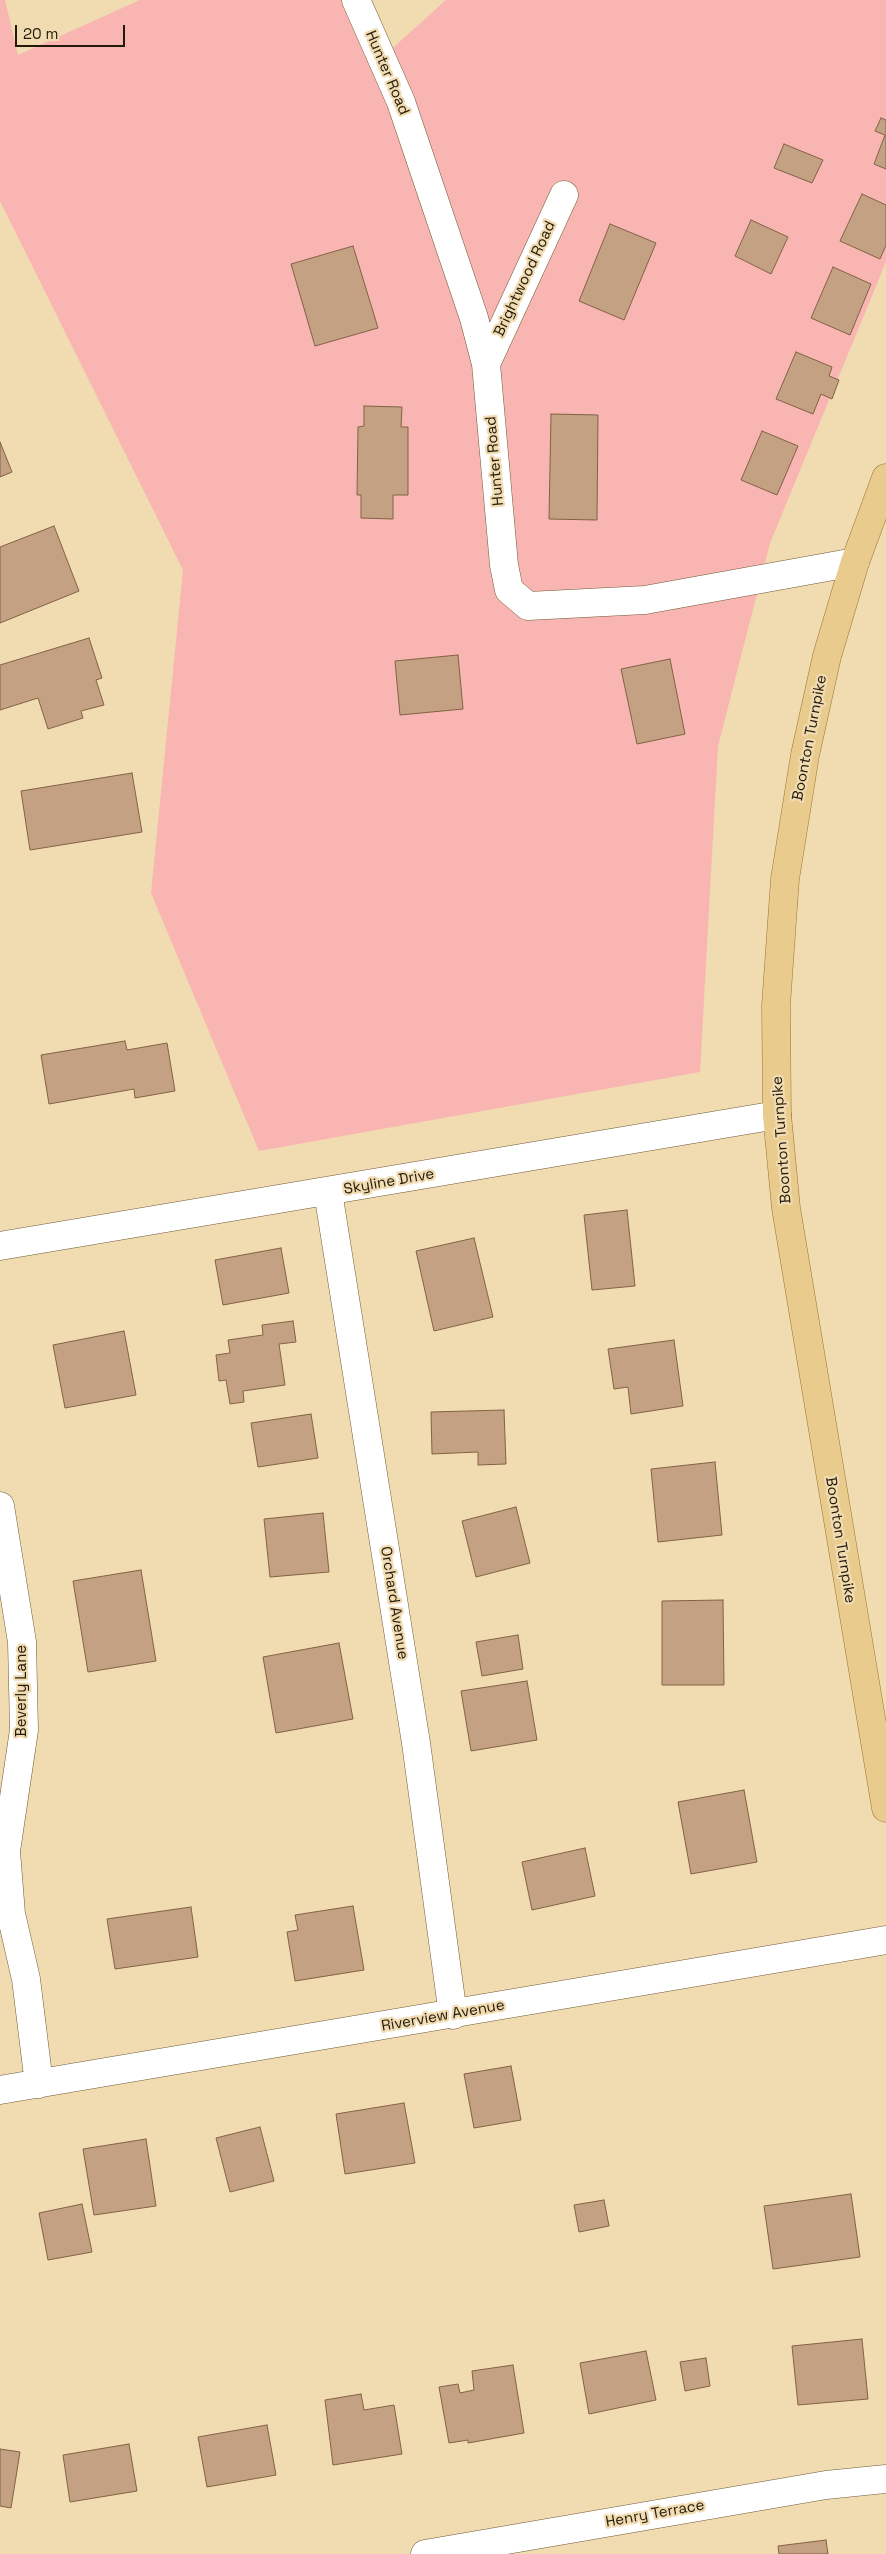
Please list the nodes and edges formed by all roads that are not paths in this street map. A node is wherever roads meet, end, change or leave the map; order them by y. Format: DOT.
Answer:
graph roads {
  1 [pos="356,0"];
  2 [pos="564,195"];
  3 [pos="486,364"];
  4 [pos="886,478"];
  5 [pos="855,562"];
  6 [pos="777,1115"];
  7 [pos="328,1192"];
  8 [pos="0,1246"];
  9 [pos="0,1506"];
  10 [pos="886,1808"];
  11 [pos="886,1940"];
  12 [pos="453,2015"];
  13 [pos="39,2084"];
  14 [pos="0,2090"];
  15 [pos="886,2479"];
  16 [pos="425,2554"];
  1 -- 3 [label="street, Hunter Road"];
  2 -- 3 [label="street, Brightwood Road"];
  3 -- 5 [label="street, Hunter Road"];
  4 -- 5 [label="main road, Boonton Turnpike"];
  5 -- 6 [label="main road, Boonton Turnpike"];
  6 -- 7 [label="street, Skyline Drive"];
  6 -- 10 [label="main road, Boonton Turnpike"];
  7 -- 8 [label="street, Skyline Drive"];
  7 -- 12 [label="street, Orchard Avenue"];
  9 -- 13 [label="street, Beverly Lane"];
  11 -- 12 [label="street, Riverview Avenue"];
  12 -- 13 [label="street, Riverview Avenue"];
  13 -- 14 [label="street, Riverview Avenue"];
  15 -- 16 [label="street, Henry Terrace"];
}
